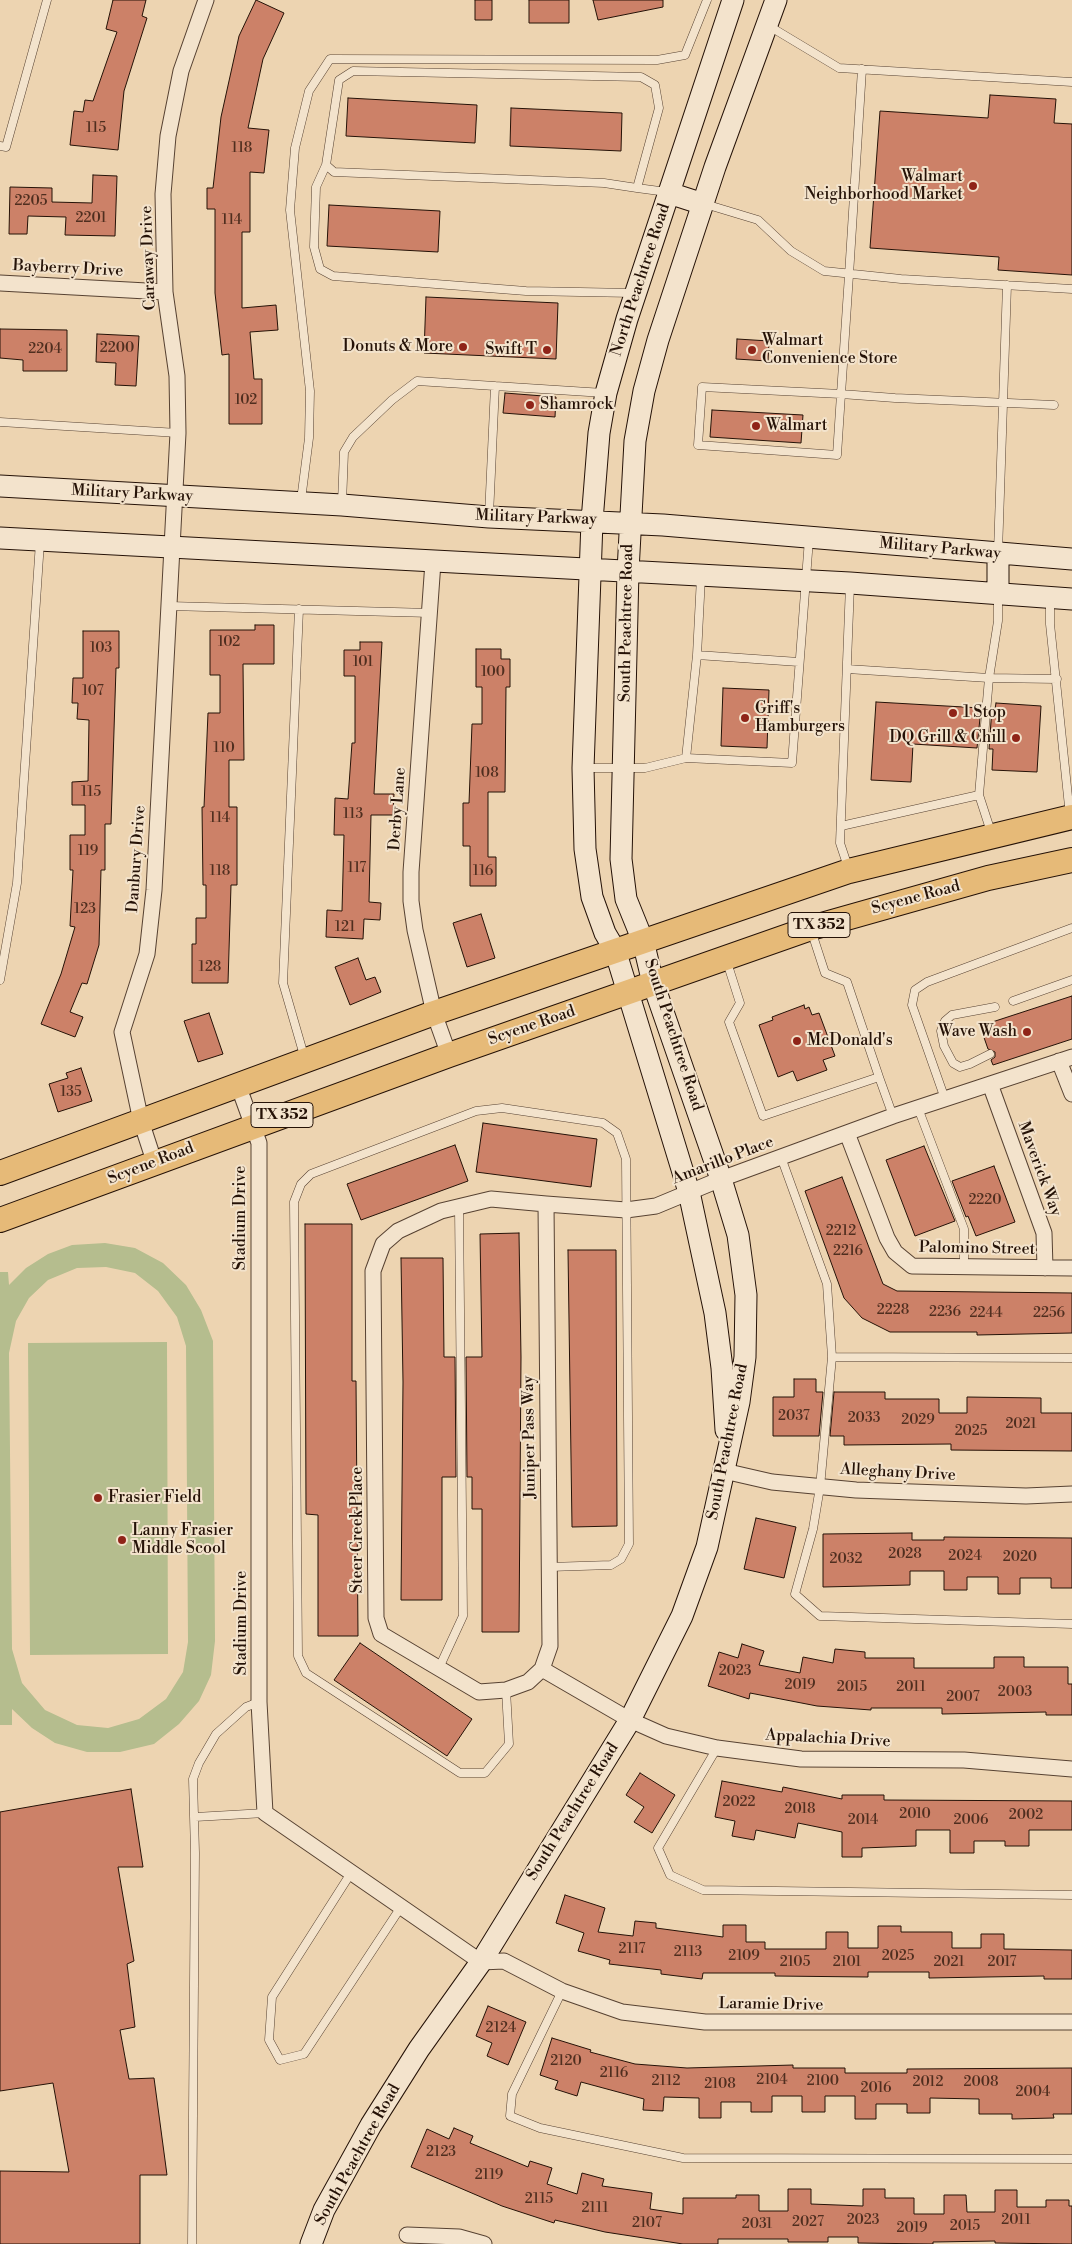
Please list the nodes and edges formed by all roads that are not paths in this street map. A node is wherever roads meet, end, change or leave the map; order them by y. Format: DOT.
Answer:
graph roads {
  1 [pos="47,0"];
  2 [pos="206,0"];
  3 [pos="707,0"];
  4 [pos="733,0"];
  5 [pos="776,0"];
  6 [pos="767,25"];
  7 [pos="862,69"];
  8 [pos="1072,82"];
  9 [pos="0,146"];
  10 [pos="326,165"];
  11 [pos="637,188"];
  12 [pos="669,192"];
  13 [pos="703,204"];
  14 [pos="849,275"];
  15 [pos="0,283"];
  16 [pos="1007,285"];
  17 [pos="1072,289"];
  18 [pos="165,292"];
  19 [pos="636,293"];
  20 [pos="495,386"];
  21 [pos="606,393"];
  22 [pos="841,394"];
  23 [pos="1002,403"];
  24 [pos="1054,405"];
  25 [pos="0,422"];
  26 [pos="178,433"];
  27 [pos="0,486"];
  28 [pos="173,497"];
  29 [pos="301,502"];
  30 [pos="342,505"];
  31 [pos="489,518"];
  32 [pos="592,521"];
  33 [pos="629,523"];
  34 [pos="0,538"];
  35 [pos="810,538"];
  36 [pos="40,541"];
  37 [pos="171,549"];
  38 [pos="998,554"];
  39 [pos="1072,559"];
  40 [pos="433,562"];
  41 [pos="590,570"];
  42 [pos="628,571"];
  43 [pos="701,576"];
  44 [pos="805,581"];
  45 [pos="850,583"];
  46 [pos="998,594"];
  47 [pos="1050,598"];
  48 [pos="1072,599"];
  49 [pos="169,606"];
  50 [pos="299,609"];
  51 [pos="431,613"];
  52 [pos="697,655"];
  53 [pos="799,662"];
  54 [pos="847,669"];
  55 [pos="989,678"];
  56 [pos="1057,679"];
  57 [pos="686,758"];
  58 [pos="623,767"];
  59 [pos="583,768"];
  60 [pos="978,795"];
  61 [pos="1071,817"];
  62 [pos="841,826"];
  63 [pos="992,836"];
  64 [pos="1072,860"];
  65 [pos="849,871"];
  66 [pos="810,928"];
  67 [pos="1072,928"];
  68 [pos="642,940"];
  69 [pos="615,950"];
  70 [pos="726,958"];
  71 [pos="0,980"];
  72 [pos="1072,980"];
  73 [pos="653,982"];
  74 [pos="627,992"];
  75 [pos="1013,1001"];
  76 [pos="995,1007"];
  77 [pos="434,1013"];
  78 [pos="990,1054"];
  79 [pos="449,1055"];
  80 [pos="1065,1059"];
  81 [pos="306,1060"];
  82 [pos="879,1077"];
  83 [pos="990,1084"];
  84 [pos="238,1085"];
  85 [pos="1072,1094"];
  86 [pos="945,1099"];
  87 [pos="918,1108"];
  88 [pos="893,1116"];
  89 [pos="141,1121"];
  90 [pos="253,1125"];
  91 [pos="847,1133"];
  92 [pos="781,1157"];
  93 [pos="155,1164"];
  94 [pos="0,1173"];
  95 [pos="721,1179"];
  96 [pos="689,1192"];
  97 [pos="546,1204"];
  98 [pos="459,1207"];
  99 [pos="626,1210"];
  100 [pos="0,1220"];
  101 [pos="383,1244"];
  102 [pos="964,1267"];
  103 [pos="1045,1268"];
  104 [pos="1072,1268"];
  105 [pos="832,1357"];
  106 [pos="1072,1358"];
  107 [pos="726,1463"];
  108 [pos="820,1486"];
  109 [pos="1072,1494"];
  110 [pos="549,1567"];
  111 [pos="1072,1624"];
  112 [pos="438,1668"];
  113 [pos="542,1669"];
  114 [pos="506,1690"];
  115 [pos="259,1702"];
  116 [pos="630,1720"];
  117 [pos="717,1748"];
  118 [pos="1072,1769"];
  119 [pos="265,1813"];
  120 [pos="195,1817"];
  121 [pos="351,1873"];
  122 [pos="1072,1895"];
  123 [pos="401,1907"];
  124 [pos="481,1962"];
  125 [pos="562,1990"];
  126 [pos="1072,2022"];
  127 [pos="1072,2160"];
  128 [pos="406,2240"];
  129 [pos="192,2244"];
  130 [pos="311,2244"];
  131 [pos="484,2244"];
  1 -- 9 [label="lane"];
  2 -- 18 [label="street, Caraway Drive"];
  3 -- 29 [label="lane"];
  4 -- 12 [label="main road, North Peachtree Road"];
  5 -- 6 [label="main road"];
  6 -- 7 [label="lane"];
  6 -- 13 [label="main road"];
  7 -- 8 [label="lane"];
  7 -- 14 [label="lane"];
  10 -- 11 [label="lane"];
  10 -- 11 [label="lane"];
  10 -- 19 [label="lane"];
  11 -- 12 [label="lane"];
  12 -- 13 [label="main road"];
  12 -- 19 [label="main road, North Peachtree Road"];
  13 -- 14 [label="lane"];
  13 -- 33 [label="main road"];
  14 -- 16 [label="lane"];
  14 -- 22 [label="lane"];
  15 -- 18 [label="street, Bayberry Drive"];
  16 -- 17 [label="lane"];
  16 -- 23 [label="lane"];
  18 -- 26 [label="street, Caraway Drive"];
  19 -- 21 [label="main road, North Peachtree Road"];
  20 -- 21 [label="lane"];
  20 -- 30 [label="lane"];
  20 -- 31 [label="lane"];
  21 -- 32 [label="main road, North Peachtree Road"];
  22 -- 22 [label="lane"];
  22 -- 23 [label="lane"];
  23 -- 24 [label="lane"];
  23 -- 38 [label="lane"];
  25 -- 26 [label="lane"];
  26 -- 28 [label="street, Caraway Drive"];
  27 -- 28 [label="main road, Military Parkway"];
  28 -- 29 [label="main road, Military Parkway"];
  28 -- 37 [label="street, Caraway Drive"];
  29 -- 30 [label="main road, Military Parkway"];
  30 -- 31 [label="main road, Military Parkway"];
  31 -- 32 [label="main road, Military Parkway"];
  32 -- 33 [label="main road, Military Parkway"];
  32 -- 41 [label="main road, North Peachtree Road"];
  33 -- 35 [label="main road, Military Parkway"];
  33 -- 42 [label="main road, South Peachtree Road"];
  34 -- 36 [label="main road"];
  35 -- 38 [label="main road, Military Parkway"];
  35 -- 44 [label="lane"];
  36 -- 37 [label="main road"];
  36 -- 71 [label="lane"];
  37 -- 40 [label="main road"];
  37 -- 49 [label="street, Danbury Drive"];
  38 -- 39 [label="main road, Military Parkway"];
  38 -- 46 [label="main road"];
  40 -- 41 [label="main road"];
  40 -- 51 [label="street, Derby Lane"];
  41 -- 42 [label="main road"];
  41 -- 59 [label="main road"];
  42 -- 43 [label="main road"];
  42 -- 58 [label="main road, South Peachtree Road"];
  43 -- 44 [label="main road"];
  43 -- 52 [label="lane"];
  44 -- 45 [label="main road"];
  44 -- 53 [label="lane"];
  45 -- 46 [label="main road"];
  45 -- 54 [label="lane"];
  46 -- 47 [label="main road"];
  46 -- 55 [label="lane"];
  47 -- 48 [label="main road"];
  47 -- 56 [label="lane"];
  49 -- 50 [label="lane"];
  49 -- 89 [label="street, Danbury Drive"];
  50 -- 51 [label="lane"];
  50 -- 81 [label="lane"];
  51 -- 77 [label="street, Derby Lane"];
  52 -- 53 [label="lane"];
  52 -- 57 [label="lane"];
  53 -- 57 [label="lane"];
  54 -- 55 [label="lane"];
  54 -- 62 [label="lane"];
  55 -- 56 [label="lane"];
  55 -- 60 [label="lane"];
  56 -- 61 [label="lane"];
  57 -- 58 [label="lane"];
  58 -- 59 [label="lane"];
  58 -- 68 [label="main road, South Peachtree Road"];
  59 -- 69 [label="main road"];
  60 -- 62 [label="lane"];
  60 -- 63 [label="lane"];
  61 -- 63 [label="main road, TX 352"];
  62 -- 65 [label="lane"];
  63 -- 65 [label="main road, TX 352"];
  64 -- 66 [label="main road, Scyene Road / TX 352"];
  65 -- 68 [label="main road, TX 352"];
  66 -- 70 [label="main road, Scyene Road / TX 352"];
  66 -- 82 [label="lane"];
  67 -- 86 [label="lane"];
  68 -- 69 [label="main road, TX 352"];
  68 -- 73 [label="main road, South Peachtree Road"];
  69 -- 74 [label="main road"];
  69 -- 77 [label="main road, TX 352"];
  70 -- 73 [label="main road, Scyene Road / TX 352"];
  70 -- 82 [label="lane"];
  72 -- 75 [label="lane"];
  73 -- 74 [label="main road, Scyene Road / TX 352"];
  73 -- 95 [label="main road, South Peachtree Road"];
  74 -- 79 [label="main road, Scyene Road / TX 352"];
  74 -- 96 [label="main road"];
  76 -- 78 [label="lane"];
  77 -- 79 [label="street, Derby Lane"];
  77 -- 81 [label="main road, TX 352"];
  79 -- 90 [label="main road, Scyene Road / TX 352"];
  80 -- 83 [label="street, Amarillo Place"];
  80 -- 85 [label="street"];
  81 -- 84 [label="main road, TX 352"];
  82 -- 88 [label="lane"];
  83 -- 86 [label="street, Amarillo Place"];
  83 -- 103 [label="street, Maverick Way"];
  84 -- 89 [label="main road, TX 352"];
  84 -- 90 [label="street, Stadium Drive"];
  86 -- 87 [label="street, Amarillo Place"];
  87 -- 88 [label="street, Amarillo Place"];
  87 -- 102 [label="lane"];
  88 -- 91 [label="street, Amarillo Place"];
  89 -- 93 [label="street, Danbury Drive"];
  89 -- 94 [label="main road, TX 352"];
  90 -- 93 [label="main road, Scyene Road / TX 352"];
  90 -- 115 [label="street, Stadium Drive"];
  91 -- 92 [label="street, Amarillo Place"];
  91 -- 102 [label="street, Palomino Street"];
  92 -- 95 [label="street, Amarillo Place"];
  92 -- 105 [label="lane"];
  93 -- 100 [label="main road, Scyene Road / TX 352"];
  95 -- 96 [label="street, Amarillo Place"];
  95 -- 107 [label="main road, South Peachtree Road"];
  96 -- 99 [label="street, Amarillo Place"];
  96 -- 107 [label="main road"];
  97 -- 98 [label="street, Amarillo Place"];
  97 -- 99 [label="street, Amarillo Place"];
  97 -- 110 [label="street, Juniper Pass Way"];
  98 -- 101 [label="street, Amarillo Place"];
  98 -- 112 [label="lane"];
  99 -- 110 [label="lane"];
  99 -- 114 [label="lane"];
  101 -- 112 [label="street, Steer Creek Place"];
  102 -- 103 [label="street, Palomino Street"];
  103 -- 104 [label="street, Palomino Street"];
  105 -- 106 [label="lane"];
  105 -- 108 [label="lane"];
  107 -- 108 [label="street, Alleghany Drive"];
  107 -- 116 [label="main road, South Peachtree Road"];
  108 -- 109 [label="street, Alleghany Drive"];
  108 -- 111 [label="lane"];
  110 -- 113 [label="street, Juniper Pass Way"];
  112 -- 114 [label="street, Steer Creek Place"];
  113 -- 114 [label="street, Steer Creek Place"];
  113 -- 116 [label="street, Appalachia Drive"];
  115 -- 119 [label="street, Stadium Drive"];
  115 -- 120 [label="lane"];
  116 -- 117 [label="street, Appalachia Drive"];
  116 -- 124 [label="main road, South Peachtree Road"];
  117 -- 118 [label="street, Appalachia Drive"];
  117 -- 122 [label="lane"];
  119 -- 120 [label="lane"];
  119 -- 121 [label="street"];
  120 -- 129 [label="lane"];
  121 -- 123 [label="street"];
  121 -- 123 [label="lane"];
  123 -- 124 [label="street"];
  124 -- 125 [label="street, Laramie Drive"];
  124 -- 130 [label="main road, South Peachtree Road"];
  125 -- 126 [label="street, Laramie Drive"];
  125 -- 127 [label="lane"];
  128 -- 131 [label="street"];
}
